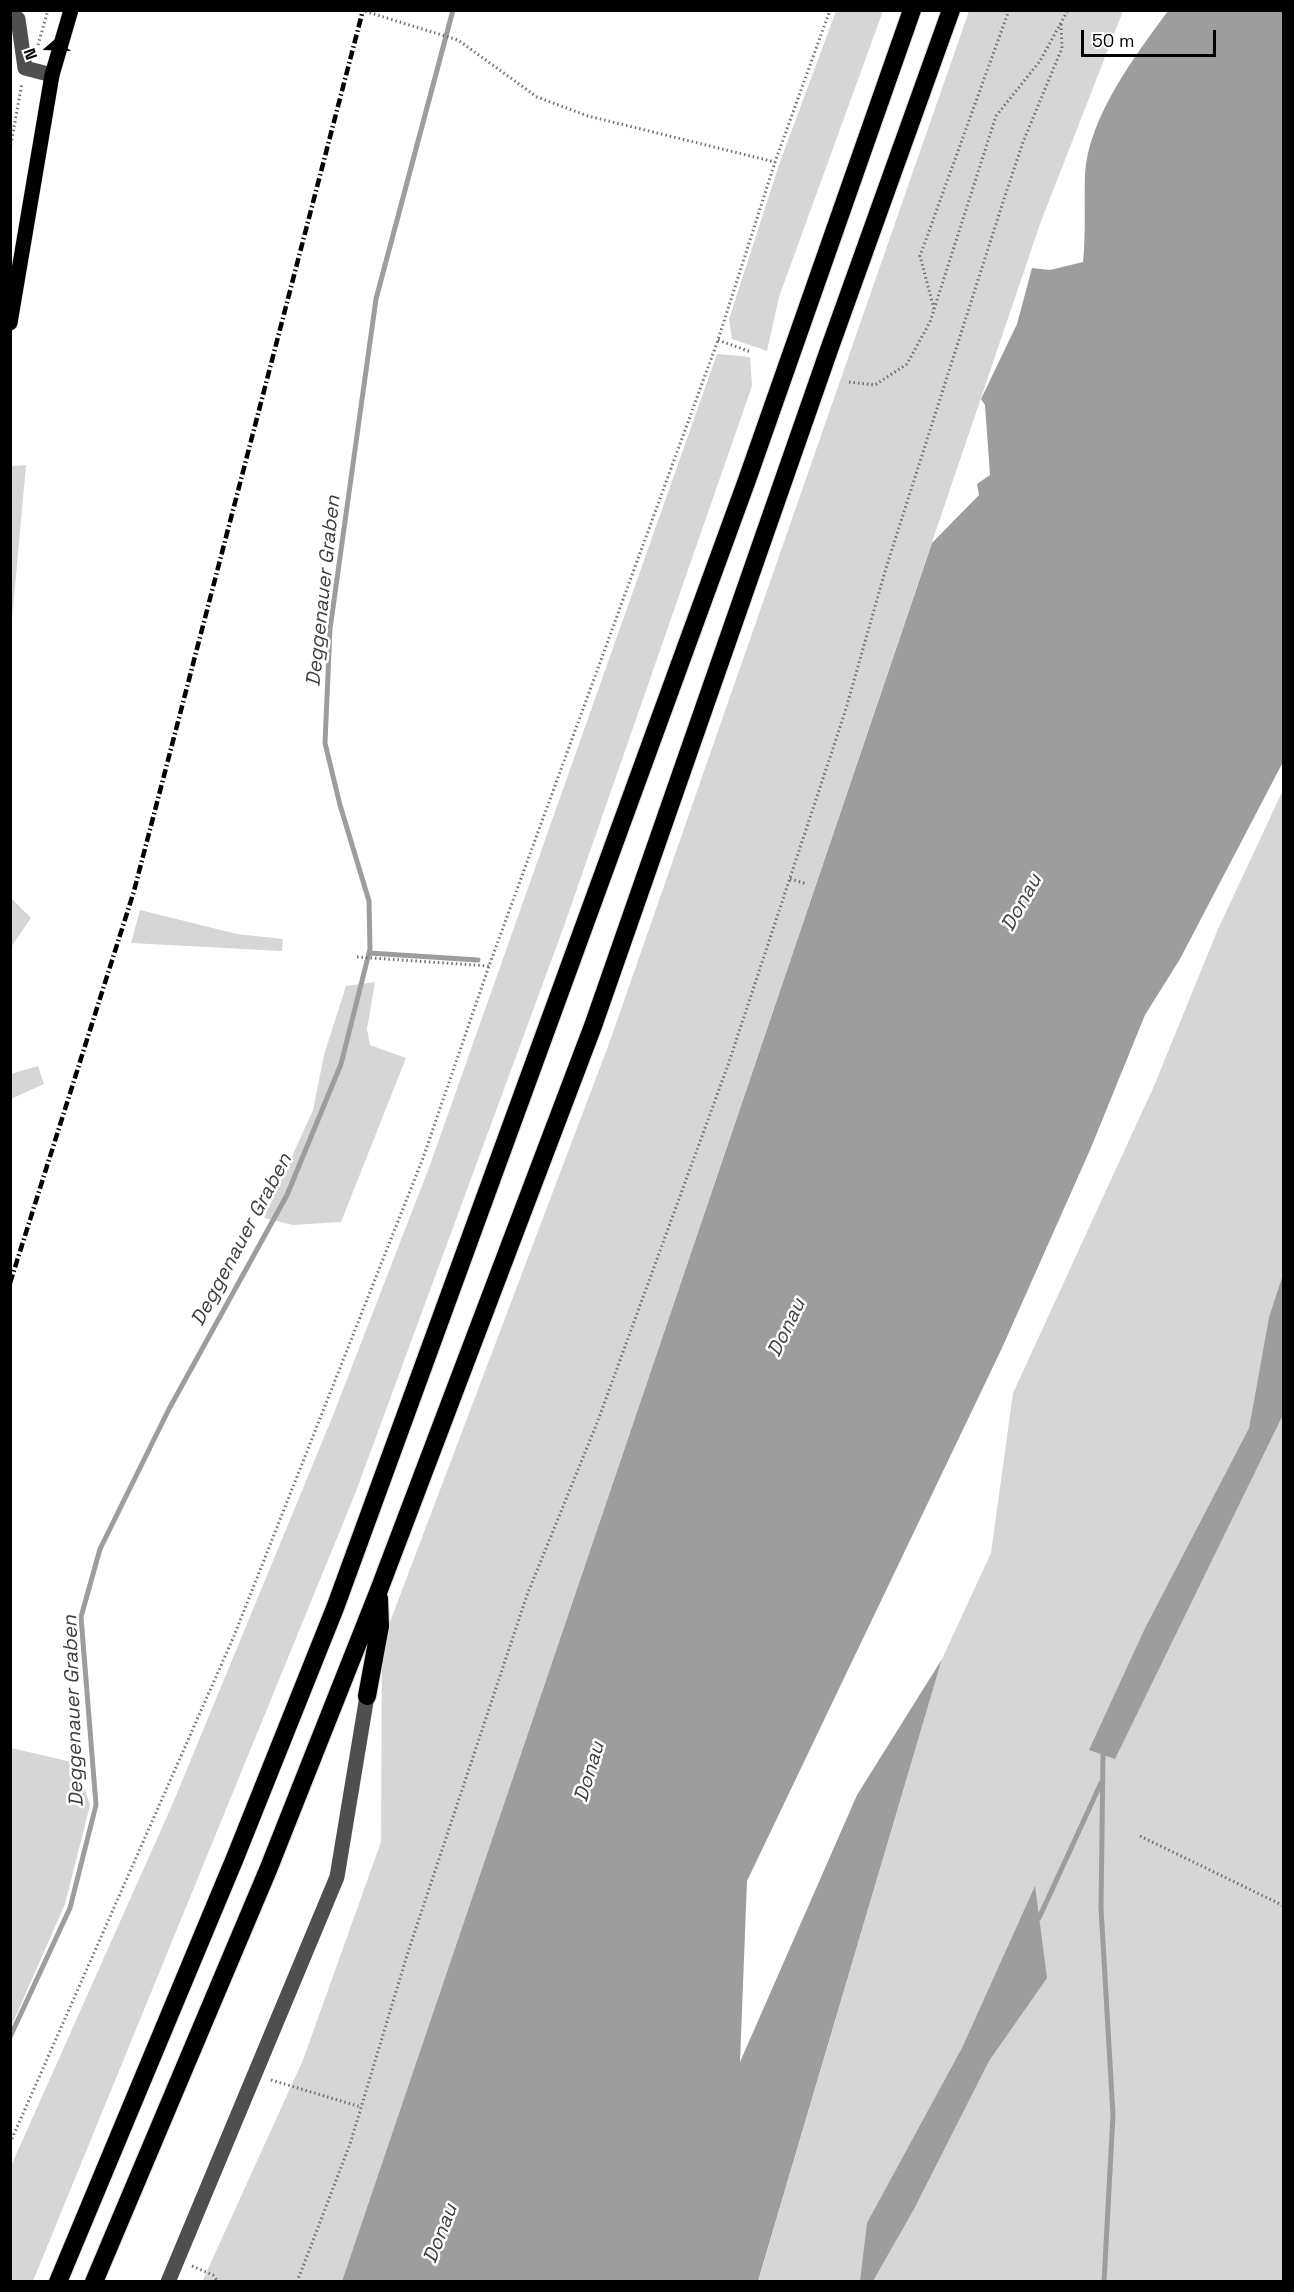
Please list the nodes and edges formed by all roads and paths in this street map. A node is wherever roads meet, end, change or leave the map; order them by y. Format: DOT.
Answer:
graph roads {
  1 [pos="48,10"];
  2 [pos="71,10"];
  3 [pos="361,10"];
  4 [pos="830,10"];
  5 [pos="912,10"];
  6 [pos="951,10"];
  7 [pos="1009,10"];
  8 [pos="1068,10"];
  9 [pos="10,13"];
  10 [pos="1061,23"];
  11 [pos="28,69"];
  12 [pos="52,75"];
  13 [pos="10,149"];
  14 [pos="775,162"];
  15 [pos="934,310"];
  16 [pos="10,323"];
  17 [pos="718,340"];
  18 [pos="751,352"];
  19 [pos="849,382"];
  20 [pos="790,879"];
  21 [pos="807,884"];
  22 [pos="357,957"];
  23 [pos="489,966"];
  24 [pos="379,1590"];
  25 [pos="367,1696"];
  26 [pos="1140,1836"];
  27 [pos="1284,1906"];
  28 [pos="255,2074"];
  29 [pos="361,2107"];
  30 [pos="10,2143"];
  31 [pos="177,2260"];
  32 [pos="58,2282"];
  33 [pos="94,2282"];
  34 [pos="168,2282"];
  35 [pos="218,2282"];
  36 [pos="297,2282"];
  1 -- 11 [label="path"];
  2 -- 12 [label="main road"];
  3 -- 14 [label="path"];
  4 -- 14 [label="path"];
  5 -- 32 [label="highway"];
  6 -- 24 [label="highway"];
  7 -- 15 [label="path"];
  8 -- 10 [label="path"];
  9 -- 11 [label="lane"];
  10 -- 15 [label="path"];
  10 -- 20 [label="path"];
  11 -- 12 [label="lane"];
  11 -- 13 [label="path"];
  12 -- 16 [label="main road"];
  14 -- 17 [label="path"];
  15 -- 19 [label="path"];
  17 -- 18 [label="path"];
  17 -- 23 [label="path"];
  20 -- 21 [label="path"];
  20 -- 29 [label="path"];
  22 -- 23 [label="path"];
  23 -- 30 [label="path"];
  24 -- 25 [label="highway"];
  24 -- 33 [label="highway"];
  25 -- 28 [label="lane"];
  26 -- 27 [label="path"];
  28 -- 29 [label="path"];
  28 -- 31 [label="lane"];
  29 -- 36 [label="path"];
  31 -- 34 [label="lane"];
  31 -- 35 [label="path"];
}
